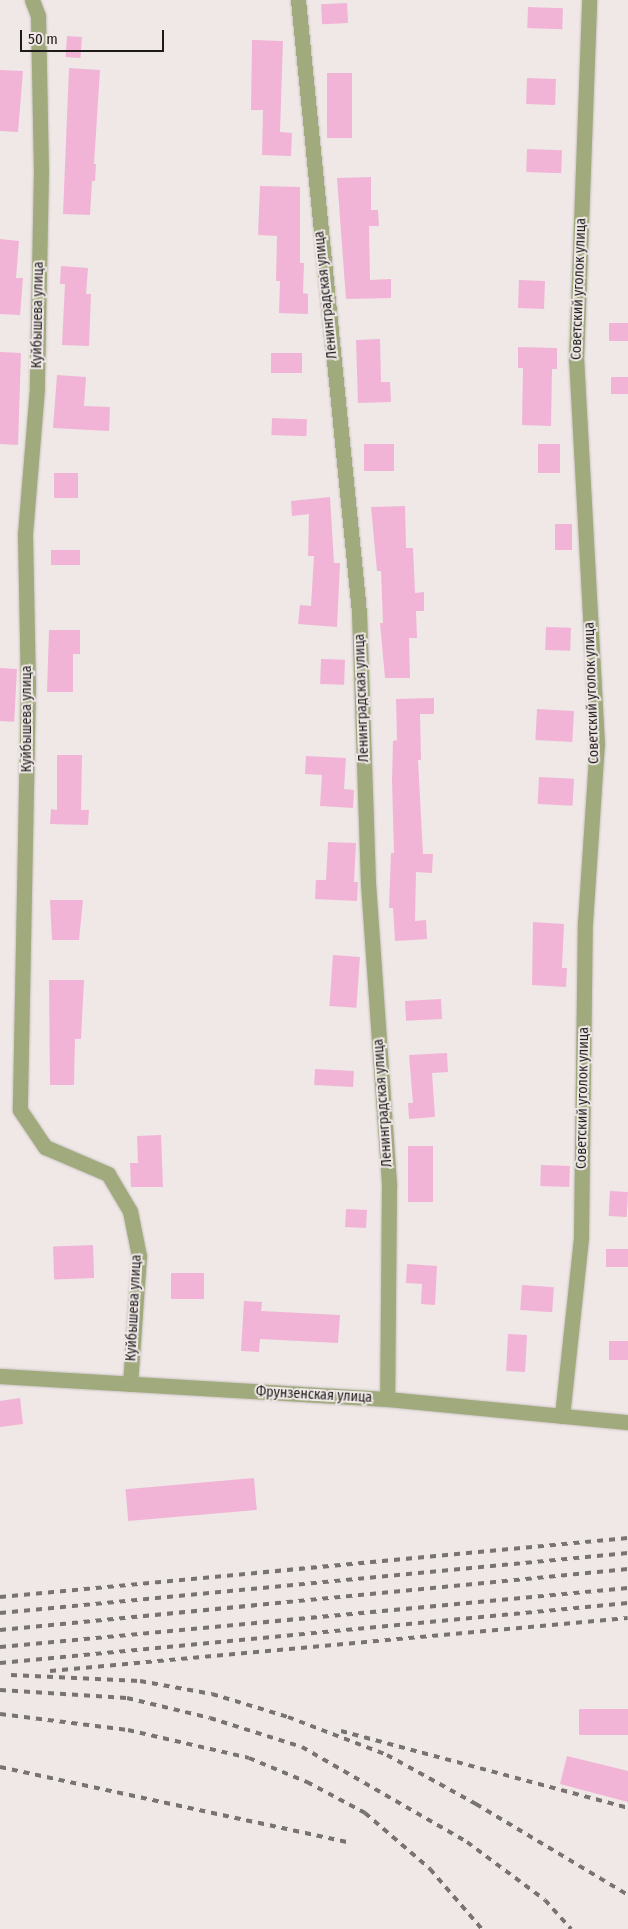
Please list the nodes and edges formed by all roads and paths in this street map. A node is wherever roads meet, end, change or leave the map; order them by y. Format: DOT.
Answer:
graph roads {
  1 [pos="32,0"];
  2 [pos="298,0"];
  3 [pos="589,0"];
  4 [pos="0,1376"];
  5 [pos="130,1384"];
  6 [pos="387,1399"];
  7 [pos="562,1416"];
  8 [pos="628,1422"];
  1 -- 5 [label="street, Куйбышева улица"];
  2 -- 6 [label="street, Ленинградская улица"];
  3 -- 7 [label="street, Советский уголок улица"];
  4 -- 5 [label="street, Фрунзенская улица"];
  5 -- 6 [label="street, Фрунзенская улица"];
  6 -- 7 [label="street, Фрунзенская улица"];
  7 -- 8 [label="street, Фрунзенская улица"];
}
